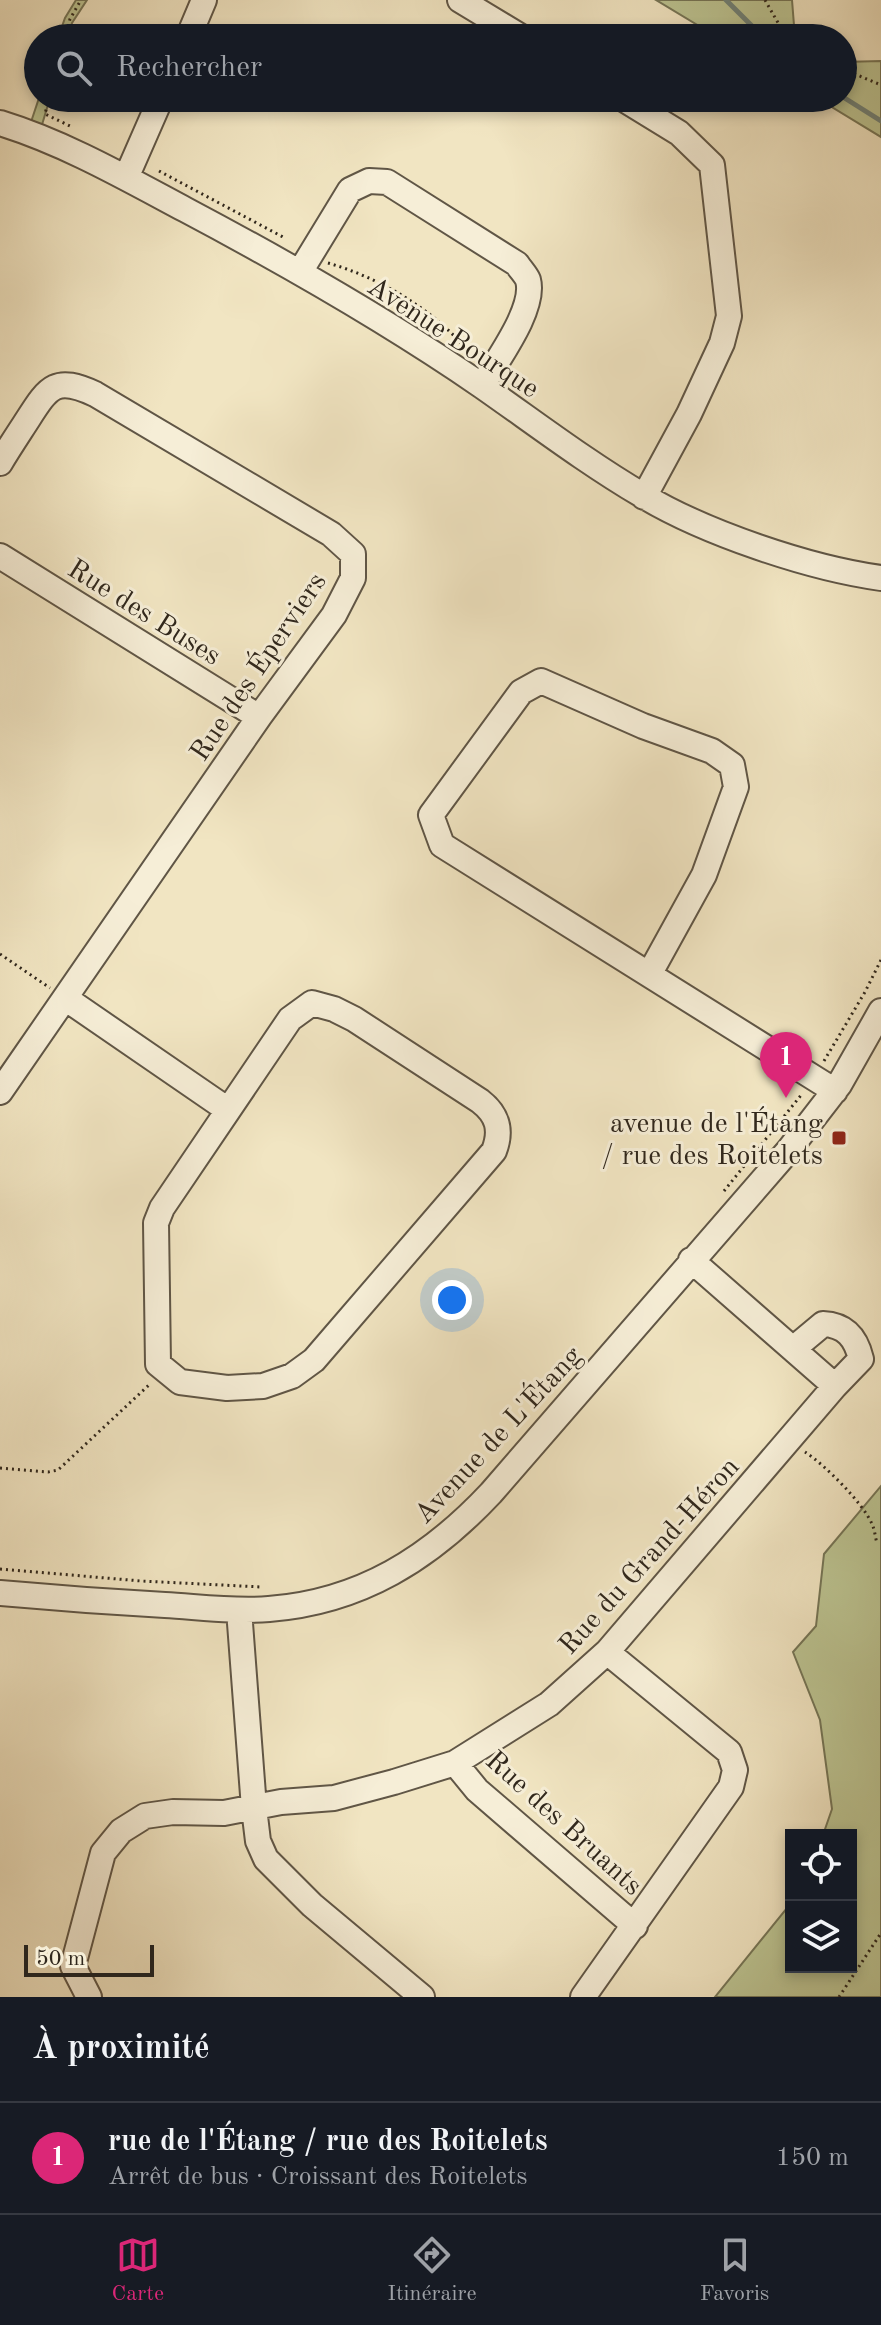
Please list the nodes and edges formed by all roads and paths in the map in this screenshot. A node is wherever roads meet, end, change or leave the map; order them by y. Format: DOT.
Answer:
graph roads {
  1 [pos="81,0"];
  2 [pos="204,0"];
  3 [pos="460,0"];
  4 [pos="765,0"];
  5 [pos="69,24"];
  6 [pos="194,24"];
  7 [pos="500,24"];
  8 [pos="779,24"];
  9 [pos="857,75"];
  10 [pos="881,85"];
  11 [pos="155,112"];
  12 [pos="645,112"];
  13 [pos="0,123"];
  14 [pos="152,167"];
  15 [pos="126,178"];
  16 [pos="282,237"];
  17 [pos="328,263"];
  18 [pos="300,272"];
  19 [pos="473,357"];
  20 [pos="482,386"];
  21 [pos="0,463"];
  22 [pos="644,497"];
  23 [pos="0,556"];
  24 [pos="881,578"];
  25 [pos="259,717"];
  26 [pos="0,954"];
  27 [pos="881,960"];
  28 [pos="650,973"];
  29 [pos="65,998"];
  30 [pos="881,1011"];
  31 [pos="824,1062"];
  32 [pos="835,1091"];
  33 [pos="0,1092"];
  34 [pos="803,1093"];
  35 [pos="228,1110"];
  36 [pos="732,1181"];
  37 [pos="691,1260"];
  38 [pos="793,1349"];
  39 [pos="165,1371"];
  40 [pos="835,1386"];
  41 [pos="788,1441"];
  42 [pos="0,1468"];
  43 [pos="877,1543"];
  44 [pos="0,1569"];
  45 [pos="253,1587"];
  46 [pos="0,1593"];
  47 [pos="239,1610"];
  48 [pos="607,1652"];
  49 [pos="455,1763"];
  50 [pos="254,1808"];
  51 [pos="635,1926"];
  52 [pos="881,1933"];
  53 [pos="89,1997"];
  54 [pos="422,1997"];
  55 [pos="583,1997"];
  56 [pos="839,1997"];
  1 -- 5 [label="path"];
  2 -- 6 [label="street"];
  3 -- 7 [label="street"];
  4 -- 8 [label="path"];
  9 -- 10 [label="path"];
  11 -- 15 [label="street"];
  12 -- 22 [label="street"];
  13 -- 15 [label="street, Avenue Bourque"];
  14 -- 16 [label="path"];
  15 -- 18 [label="street, Avenue Bourque"];
  17 -- 19 [label="path"];
  18 -- 20 [label="street, Avenue Bourque"];
  18 -- 20 [label="street"];
  20 -- 22 [label="street, Avenue Bourque"];
  21 -- 25 [label="street, Rue des Éperviers"];
  22 -- 24 [label="street, Avenue Bourque"];
  23 -- 25 [label="street, Rue des Buses"];
  25 -- 29 [label="street, Rue des Éperviers"];
  26 -- 29 [label="path"];
  27 -- 31 [label="path"];
  28 -- 28 [label="street"];
  28 -- 32 [label="street"];
  29 -- 33 [label="street, Rue des Éperviers"];
  29 -- 35 [label="street"];
  30 -- 32 [label="street, Avenue de L'Étang"];
  32 -- 37 [label="street, Avenue de L'Étang"];
  34 -- 36 [label="path"];
  35 -- 39 [label="street"];
  35 -- 39 [label="street"];
  37 -- 38 [label="street"];
  37 -- 47 [label="street, Avenue de L'Étang"];
  38 -- 40 [label="street"];
  38 -- 40 [label="street, Rue du Grand-Héron"];
  39 -- 42 [label="path"];
  40 -- 41 [label="street, Rue du Grand-Héron"];
  41 -- 43 [label="path"];
  41 -- 48 [label="street, Rue du Grand-Héron"];
  44 -- 45 [label="path"];
  46 -- 47 [label="street, Avenue de L'Étang"];
  47 -- 50 [label="street"];
  48 -- 49 [label="street, Rue du Grand-Héron"];
  48 -- 51 [label="street"];
  49 -- 50 [label="street, Rue du Grand-Héron"];
  49 -- 51 [label="street, Rue des Bruants"];
  50 -- 53 [label="street, Rue du Grand-Héron"];
  50 -- 54 [label="street"];
  51 -- 55 [label="street"];
  52 -- 56 [label="path"];
}
